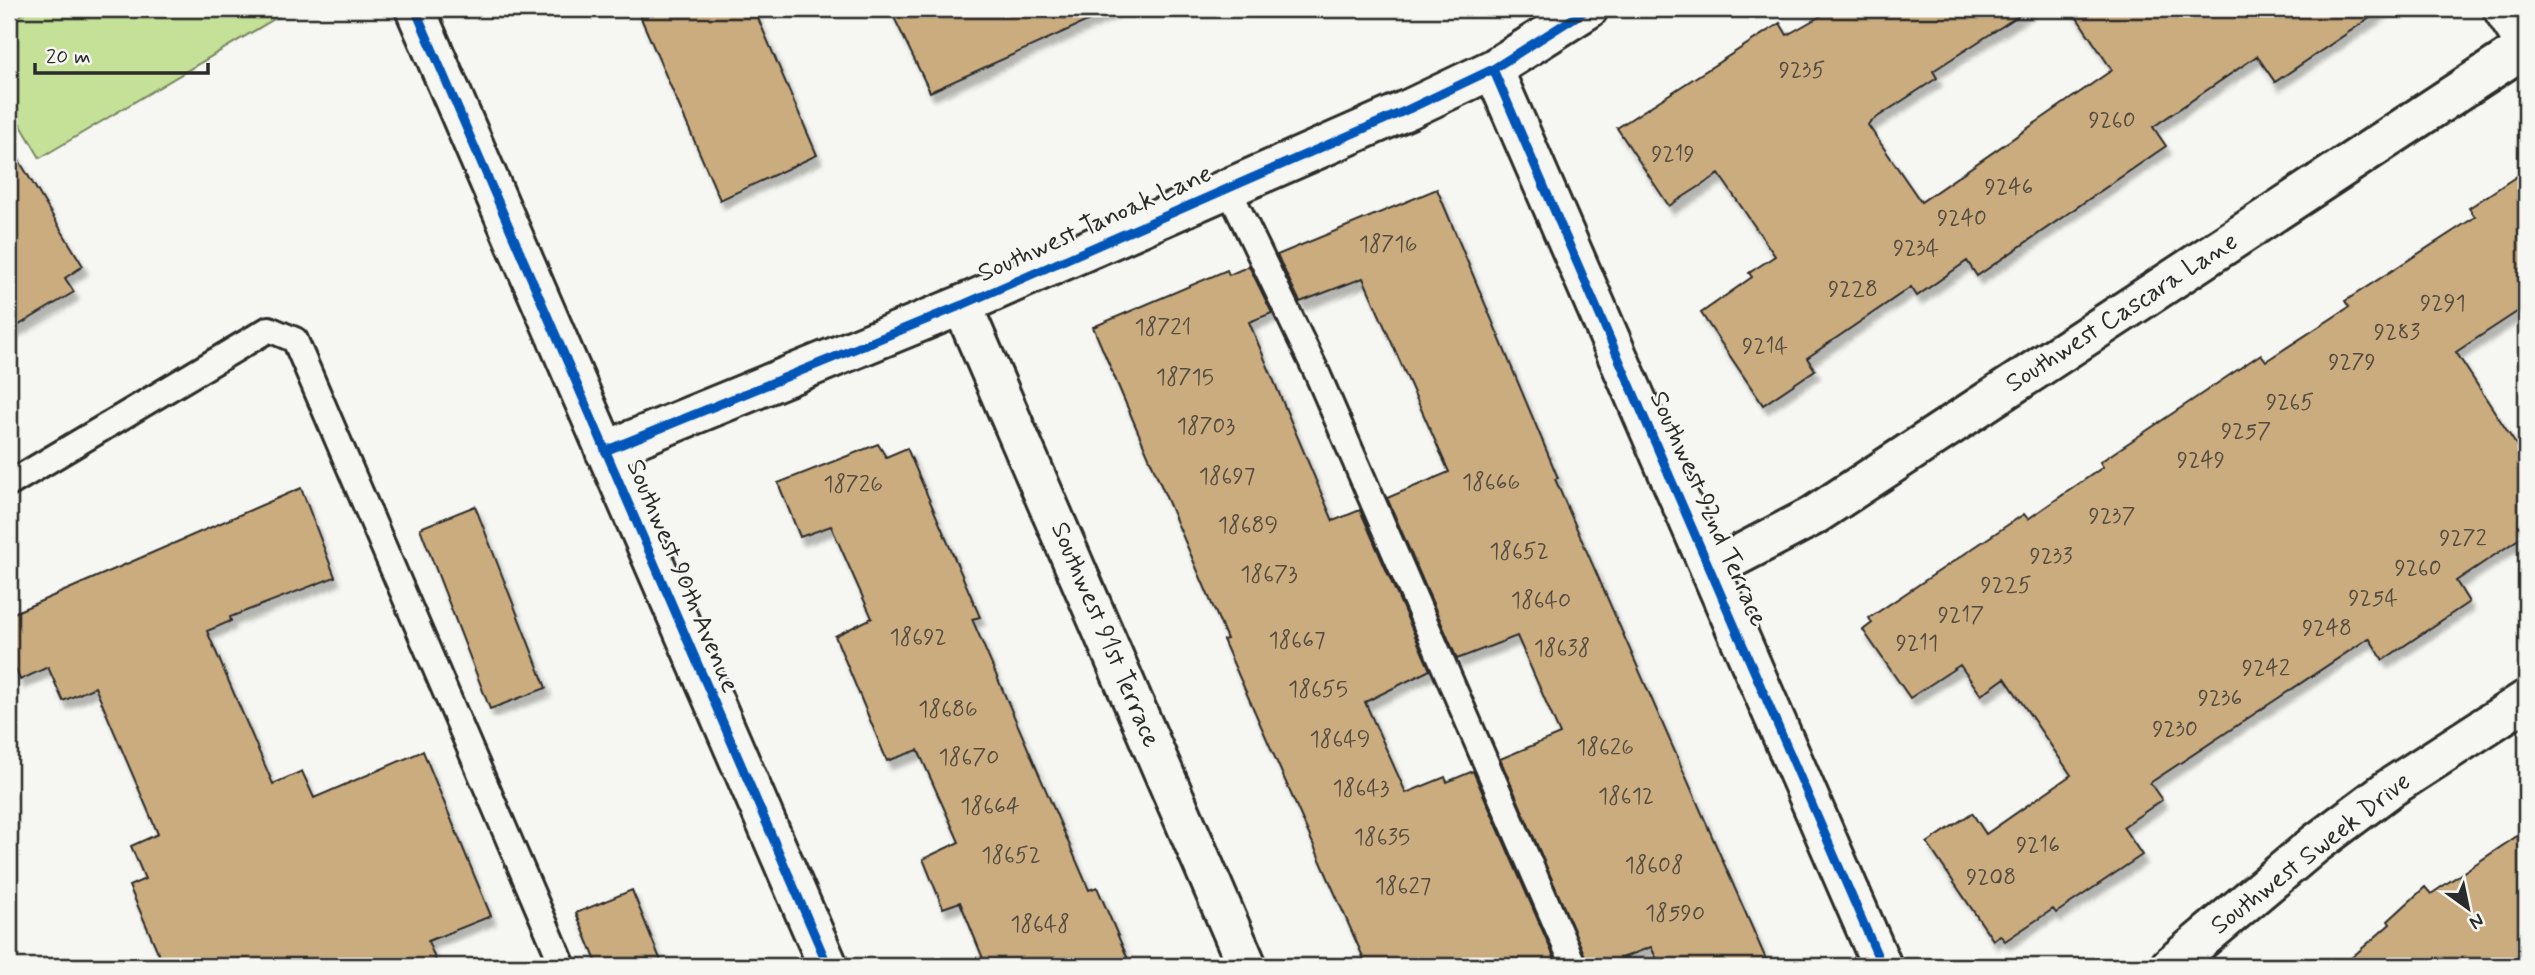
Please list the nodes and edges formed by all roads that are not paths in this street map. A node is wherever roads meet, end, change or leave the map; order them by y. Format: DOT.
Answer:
graph roads {
  1 [pos="415,9"];
  2 [pos="1588,9"];
  3 [pos="2502,9"];
  4 [pos="2526,46"];
  5 [pos="1493,69"];
  6 [pos="1228,188"];
  7 [pos="962,305"];
  8 [pos="605,451"];
  9 [pos="9,484"];
  10 [pos="1712,569"];
  11 [pos="2526,700"];
  12 [pos="563,966"];
  13 [pos="828,966"];
  14 [pos="1247,966"];
  15 [pos="1574,966"];
  16 [pos="1882,966"];
  17 [pos="2170,966"];
  1 -- 8 [label="street, Southwest 90th Avenue"];
  2 -- 5 [label="street, Southwest Tanoak Lane"];
  3 -- 4 [label="street"];
  4 -- 10 [label="street, Southwest Cascara Lane"];
  5 -- 6 [label="street, Southwest Tanoak Lane"];
  5 -- 10 [label="street, Southwest 92nd Terrace"];
  6 -- 7 [label="street, Southwest Tanoak Lane"];
  6 -- 15 [label="lane"];
  7 -- 8 [label="street, Southwest Tanoak Lane"];
  7 -- 14 [label="street, Southwest 91st Terrace"];
  8 -- 13 [label="street, Southwest 90th Avenue"];
  9 -- 12 [label="lane"];
  10 -- 16 [label="street, Southwest 92nd Terrace"];
  11 -- 17 [label="street, Southwest Sweek Drive"];
}
